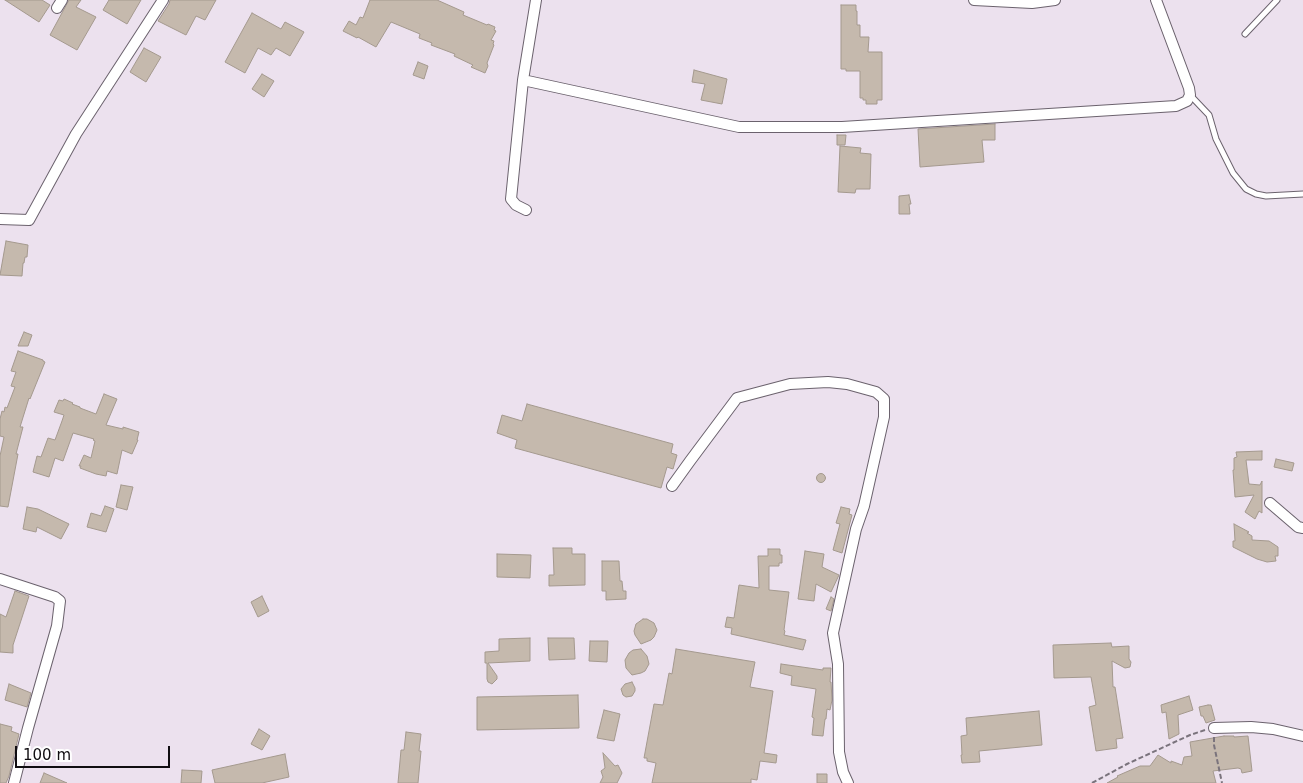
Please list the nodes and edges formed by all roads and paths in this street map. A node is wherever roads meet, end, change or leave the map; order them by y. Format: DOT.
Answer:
graph roads {
  1 [pos="164,0"];
  2 [pos="536,0"];
  3 [pos="974,0"];
  4 [pos="1055,0"];
  5 [pos="1156,0"];
  6 [pos="1277,0"];
  7 [pos="1245,34"];
  8 [pos="523,80"];
  9 [pos="1190,94"];
  10 [pos="1303,194"];
  11 [pos="526,210"];
  12 [pos="0,219"];
  13 [pos="672,486"];
  14 [pos="1270,503"];
  15 [pos="1303,528"];
  16 [pos="0,579"];
  17 [pos="1214,728"];
  18 [pos="1303,736"];
  19 [pos="14,783"];
  20 [pos="848,783"];
  21 [pos="1092,783"];
  22 [pos="1222,783"];
  1 -- 12 [label="street"];
  2 -- 8 [label="street"];
  3 -- 4 [label="street"];
  5 -- 9 [label="street"];
  6 -- 7 [label="lane"];
  8 -- 9 [label="street"];
  8 -- 11 [label="street"];
  9 -- 10 [label="lane"];
  13 -- 20 [label="street"];
  14 -- 15 [label="street"];
  16 -- 19 [label="street"];
  17 -- 18 [label="street"];
  17 -- 21 [label="path"];
  17 -- 22 [label="path"];
}
